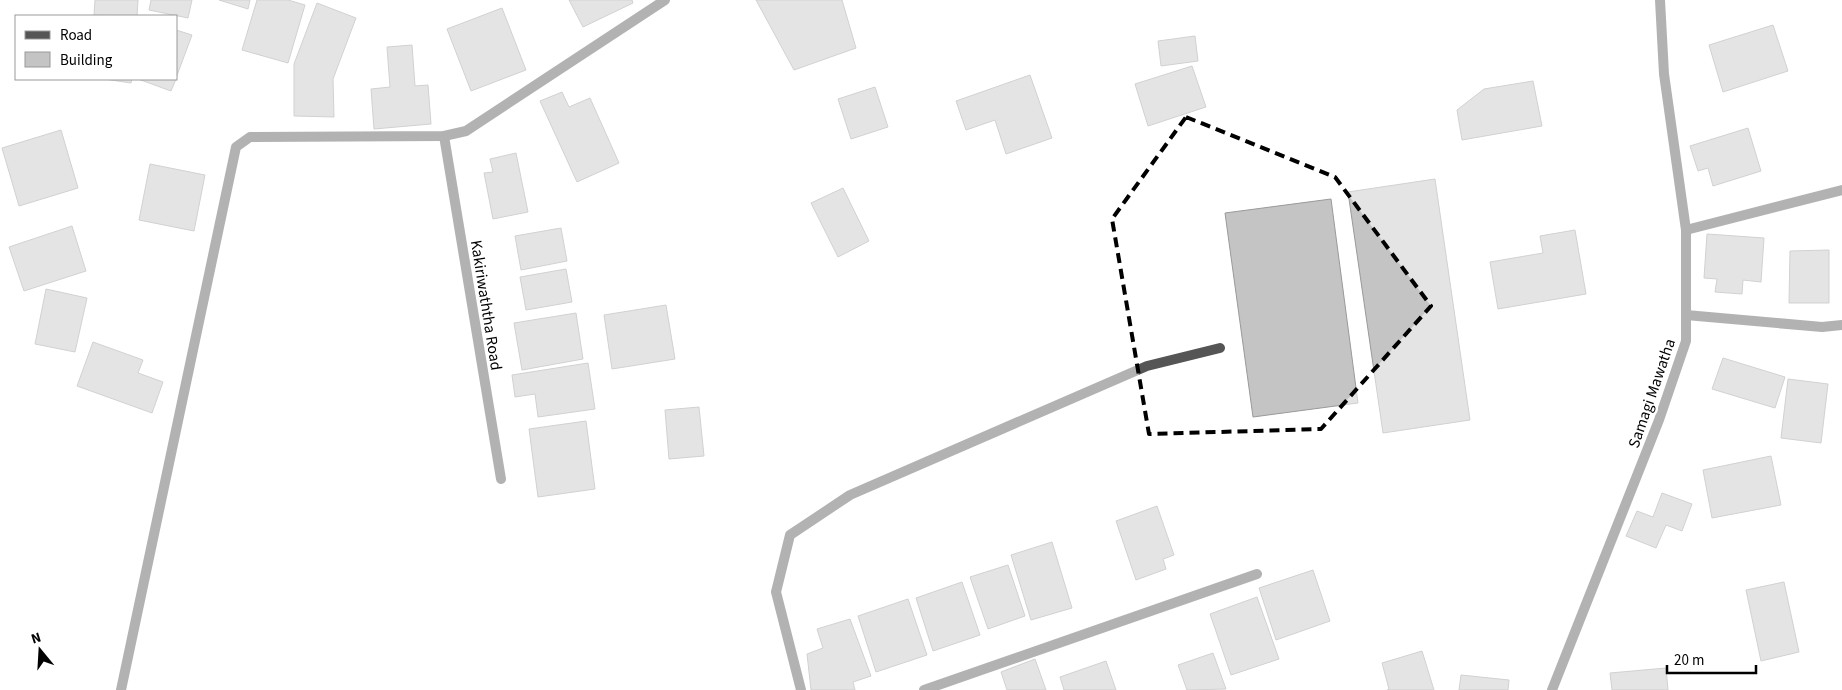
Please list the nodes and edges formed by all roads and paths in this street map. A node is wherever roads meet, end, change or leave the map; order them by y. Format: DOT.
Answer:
graph roads {
  1 [pos="665,0"];
  2 [pos="1660,0"];
  3 [pos="444,136"];
  4 [pos="1842,190"];
  5 [pos="1686,230"];
  6 [pos="1686,315"];
  7 [pos="1842,325"];
  8 [pos="1220,348"];
  9 [pos="501,479"];
  10 [pos="1258,574"];
  11 [pos="121,690"];
  12 [pos="801,690"];
  13 [pos="924,690"];
  14 [pos="1552,690"];
  1 -- 3 [label="street"];
  2 -- 5 [label="street, Samagi Mawatha"];
  3 -- 9 [label="street, Kakiriwaththa Road"];
  3 -- 11 [label="street"];
  4 -- 5 [label="street"];
  5 -- 6 [label="street, Samagi Mawatha"];
  6 -- 7 [label="street"];
  6 -- 14 [label="street, Samagi Mawatha"];
  8 -- 12 [label="street"];
  10 -- 13 [label="street"];
}
